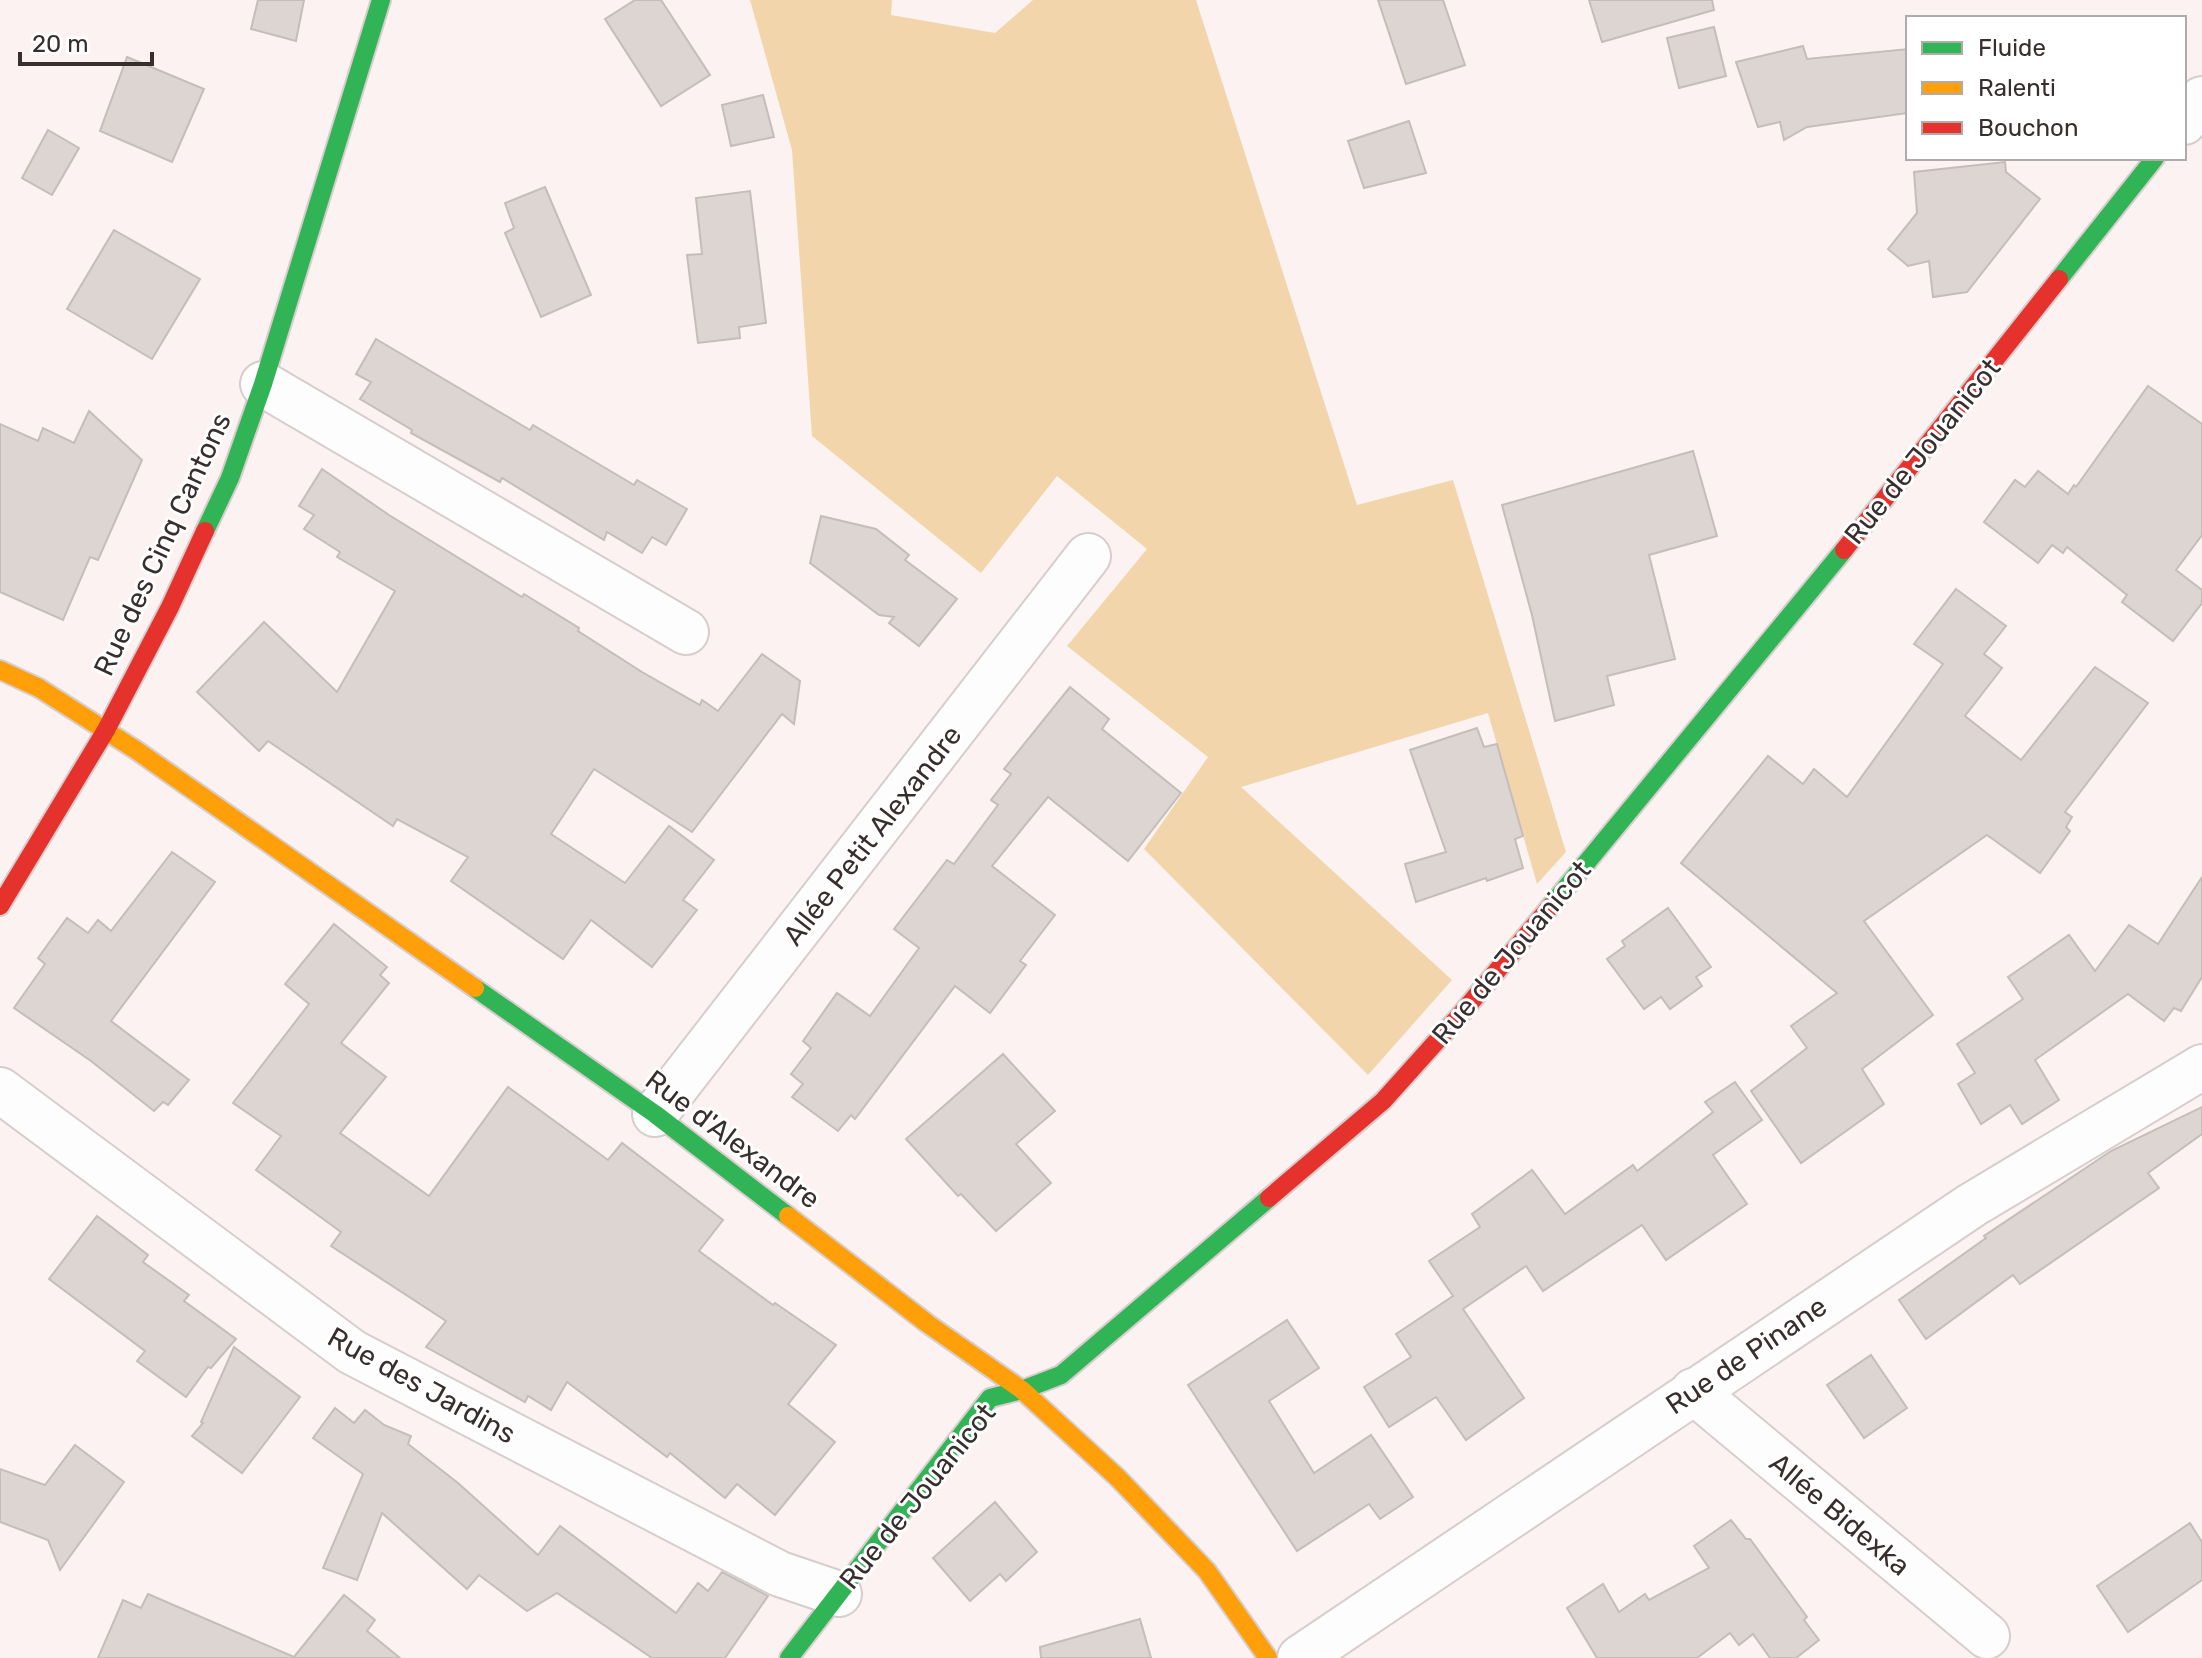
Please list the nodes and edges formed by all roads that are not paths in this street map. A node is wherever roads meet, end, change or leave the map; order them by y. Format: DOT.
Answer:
graph roads {
  1 [pos="381,0"];
  2 [pos="2202,99"];
  3 [pos="2186,119"];
  4 [pos="2153,160"];
  5 [pos="263,384"];
  6 [pos="1088,556"];
  7 [pos="686,632"];
  8 [pos="0,670"];
  9 [pos="106,730"];
  10 [pos="0,906"];
  11 [pos="2194,1082"];
  12 [pos="0,1090"];
  13 [pos="655,1114"];
  14 [pos="1022,1390"];
  15 [pos="1693,1391"];
  16 [pos="839,1594"];
  17 [pos="1987,1636"];
  18 [pos="789,1658"];
  19 [pos="1268,1658"];
  20 [pos="1300,1658"];
  1 -- 5 [label="street, Rue des Cinq Cantons"];
  2 -- 3 [label="street"];
  4 -- 14 [label="street, Rue de Jouanicot"];
  5 -- 7 [label="street"];
  5 -- 9 [label="street, Rue des Cinq Cantons"];
  6 -- 13 [label="street, Allée Petit Alexandre"];
  8 -- 9 [label="street, Rue d'Alexandre"];
  9 -- 10 [label="street, Rue des Cinq Cantons"];
  9 -- 13 [label="street, Rue d'Alexandre"];
  11 -- 15 [label="street, Rue de Pinane"];
  12 -- 16 [label="street, Rue des Jardins"];
  13 -- 14 [label="street, Rue d'Alexandre"];
  14 -- 16 [label="street, Rue de Jouanicot"];
  14 -- 19 [label="street, Rue d'Alexandre"];
  15 -- 17 [label="street, Allée Bidexka"];
  15 -- 20 [label="street, Rue de Pinane"];
  16 -- 18 [label="street, Rue de Jouanicot"];
}
